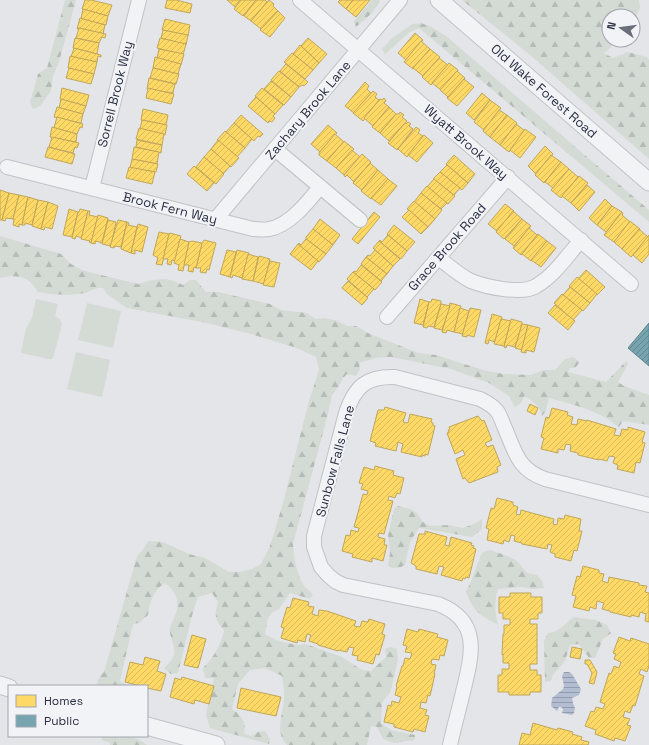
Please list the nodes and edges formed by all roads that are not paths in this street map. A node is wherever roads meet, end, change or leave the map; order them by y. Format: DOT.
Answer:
graph roads {
  1 [pos="138,0"];
  2 [pos="300,0"];
  3 [pos="400,0"];
  4 [pos="439,0"];
  5 [pos="359,50"];
  6 [pos="275,149"];
  7 [pos="7,167"];
  8 [pos="508,177"];
  9 [pos="649,182"];
  10 [pos="320,187"];
  11 [pos="92,188"];
  12 [pos="215,220"];
  13 [pos="360,220"];
  14 [pos="581,240"];
  15 [pos="439,258"];
  16 [pos="631,284"];
  17 [pos="387,317"];
  18 [pos="649,505"];
  19 [pos="148,726"];
  20 [pos="216,745"];
  21 [pos="450,745"];
  1 -- 11 [label="street, Sorrell Brook Way"];
  2 -- 5 [label="street, Wyatt Brook Way"];
  3 -- 5 [label="street, Zachary Brook Lane"];
  4 -- 9 [label="street, Old Wake Forest Road"];
  5 -- 6 [label="street, Zachary Brook Lane"];
  5 -- 8 [label="street, Wyatt Brook Way"];
  6 -- 10 [label="street"];
  6 -- 12 [label="street, Zachary Brook Lane"];
  7 -- 11 [label="street, Brook Fern Way"];
  8 -- 14 [label="street, Wyatt Brook Way"];
  8 -- 15 [label="street, Grace Brook Road"];
  10 -- 12 [label="street, Brook Fern Way"];
  10 -- 13 [label="street"];
  11 -- 12 [label="street, Brook Fern Way"];
  14 -- 15 [label="street"];
  14 -- 16 [label="street, Wyatt Brook Way"];
  15 -- 17 [label="street, Grace Brook Road"];
  18 -- 21 [label="street, Sunbow Falls Lane"];
  19 -- 20 [label="street"];
}
